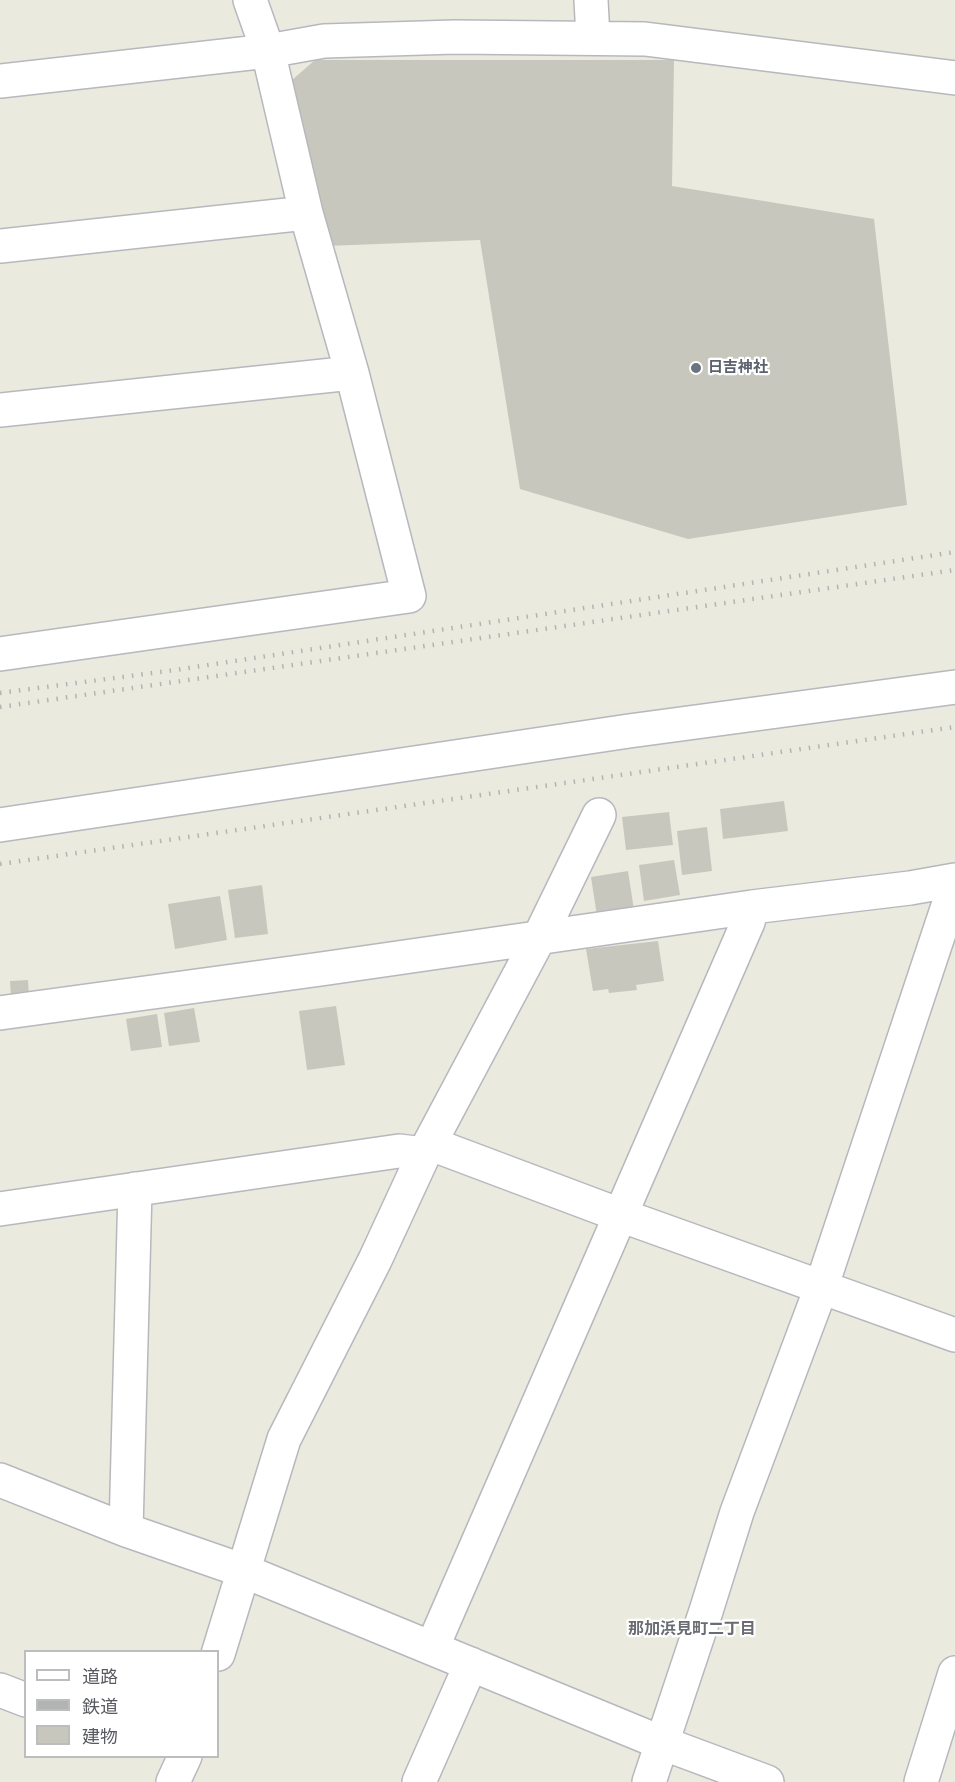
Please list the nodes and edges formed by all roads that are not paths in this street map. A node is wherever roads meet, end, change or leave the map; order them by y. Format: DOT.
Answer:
graph roads {
  1 [pos="250,0"];
  2 [pos="591,0"];
  3 [pos="593,38"];
  4 [pos="268,51"];
  5 [pos="955,78"];
  6 [pos="0,81"];
  7 [pos="306,213"];
  8 [pos="0,246"];
  9 [pos="352,373"];
  10 [pos="0,410"];
  11 [pos="0,654"];
  12 [pos="955,687"];
  13 [pos="599,815"];
  14 [pos="0,825"];
  15 [pos="953,881"];
  16 [pos="752,907"];
  17 [pos="539,938"];
  18 [pos="0,1013"];
  19 [pos="427,1149"];
  20 [pos="135,1190"];
  21 [pos="0,1209"];
  22 [pos="620,1215"];
  23 [pos="821,1288"];
  24 [pos="955,1335"];
  25 [pos="0,1480"];
  26 [pos="126,1530"];
  27 [pos="244,1571"];
  28 [pos="432,1648"];
  29 [pos="219,1651"];
  30 [pos="471,1664"];
  31 [pos="955,1673"];
  32 [pos="0,1690"];
  33 [pos="24,1699"];
  34 [pos="662,1743"];
  35 [pos="419,1782"];
  36 [pos="649,1782"];
  37 [pos="767,1782"];
  38 [pos="921,1782"];
  1 -- 4 [label="street"];
  2 -- 3 [label="street"];
  3 -- 4 [label="street"];
  3 -- 5 [label="street"];
  4 -- 6 [label="street"];
  4 -- 7 [label="street"];
  7 -- 8 [label="street"];
  7 -- 9 [label="street"];
  9 -- 10 [label="street"];
  9 -- 11 [label="street"];
  12 -- 14 [label="street"];
  13 -- 17 [label="street"];
  15 -- 16 [label="street"];
  15 -- 23 [label="street"];
  16 -- 17 [label="street"];
  16 -- 22 [label="street"];
  17 -- 18 [label="street"];
  17 -- 19 [label="street"];
  19 -- 20 [label="street"];
  19 -- 22 [label="street"];
  19 -- 27 [label="street"];
  20 -- 21 [label="street"];
  20 -- 26 [label="street"];
  22 -- 23 [label="street"];
  22 -- 28 [label="street"];
  23 -- 24 [label="street"];
  23 -- 34 [label="street"];
  25 -- 26 [label="street"];
  26 -- 27 [label="street"];
  27 -- 28 [label="street"];
  27 -- 29 [label="street"];
  28 -- 30 [label="street"];
  30 -- 34 [label="street"];
  30 -- 35 [label="street"];
  31 -- 38 [label="street"];
  32 -- 33 [label="street"];
  34 -- 36 [label="street"];
  34 -- 37 [label="street"];
}
